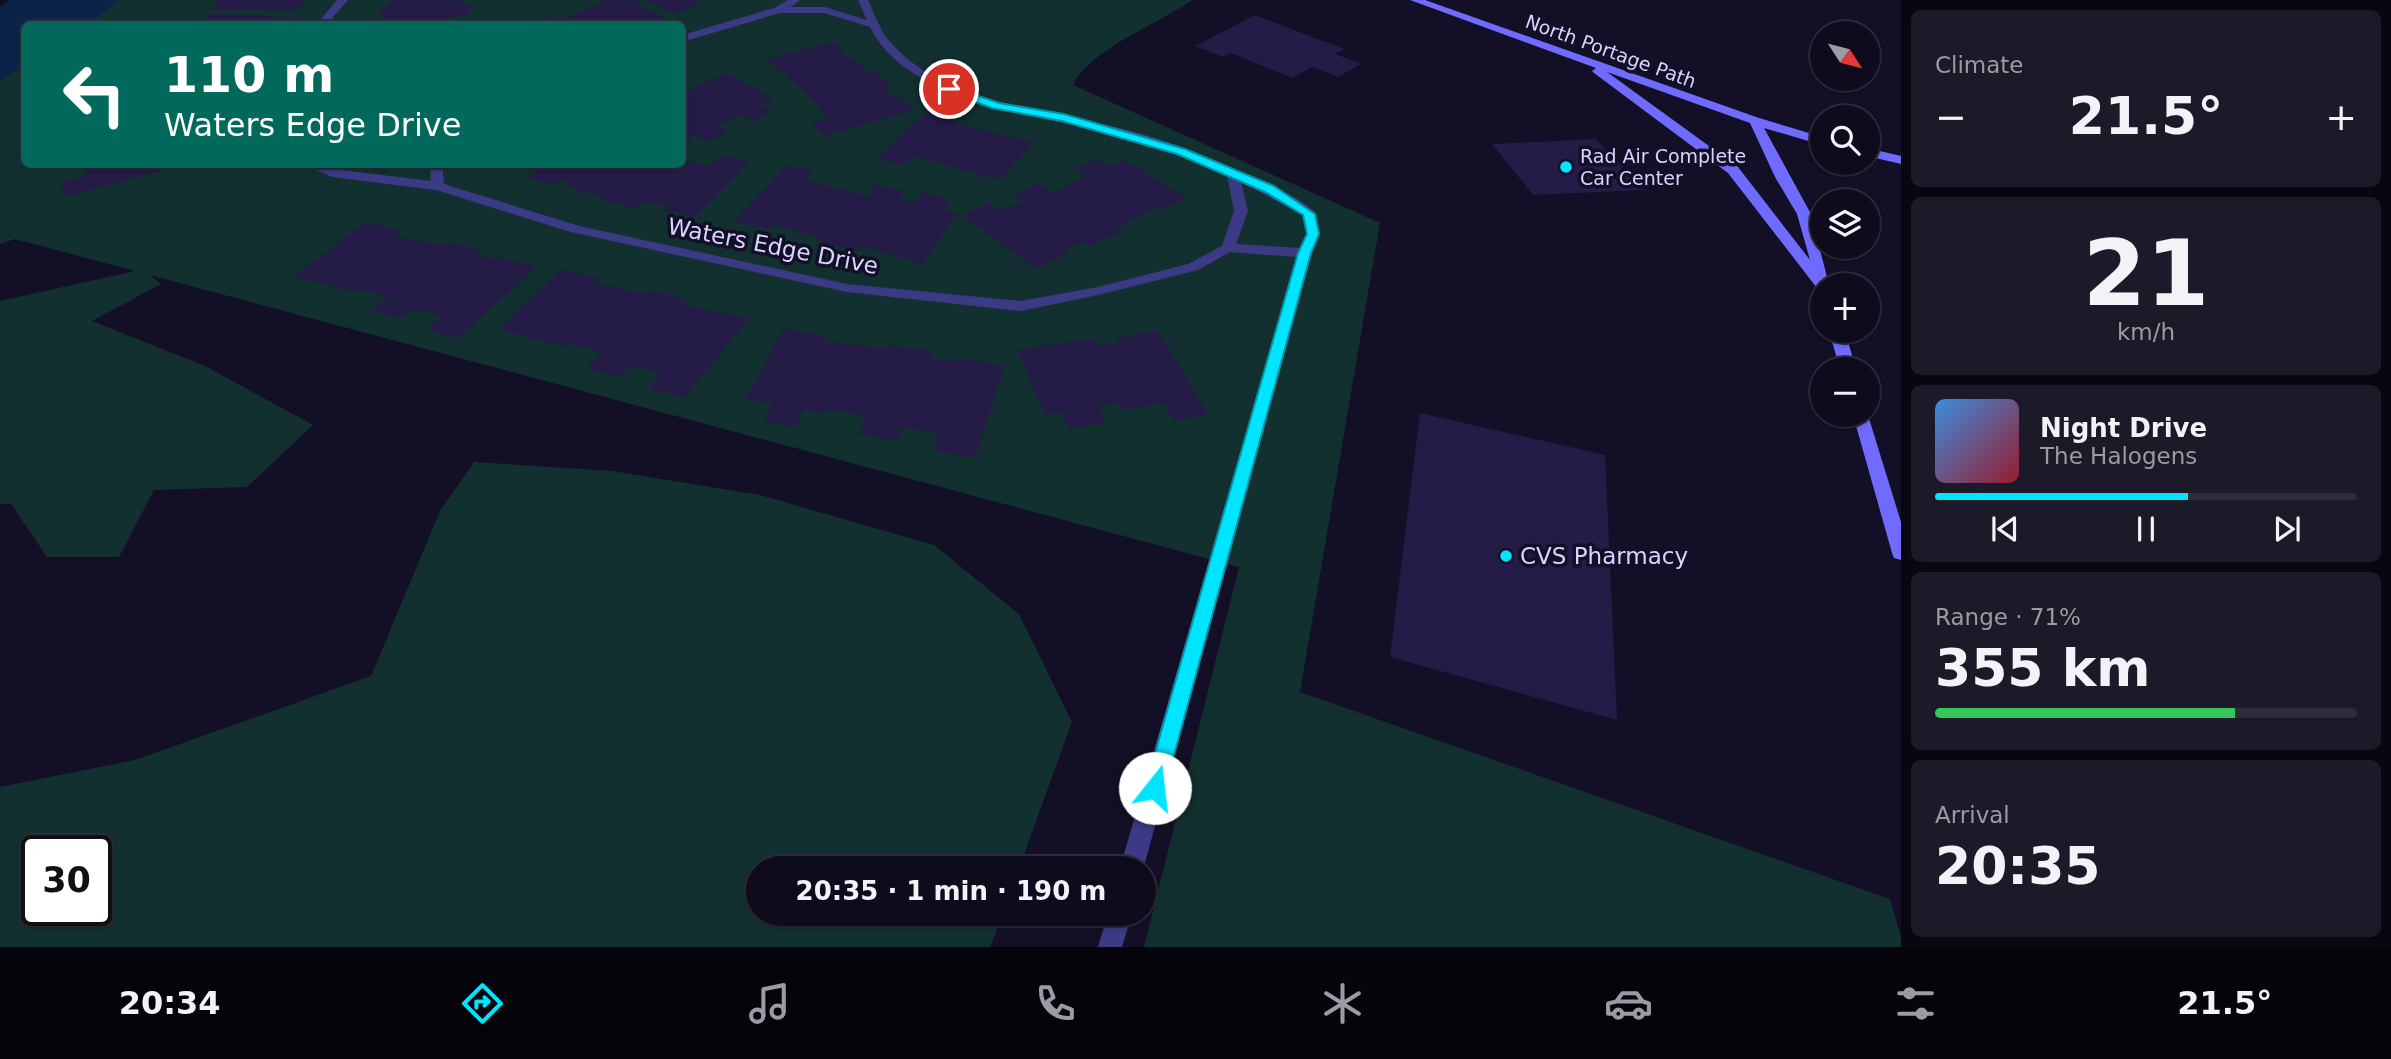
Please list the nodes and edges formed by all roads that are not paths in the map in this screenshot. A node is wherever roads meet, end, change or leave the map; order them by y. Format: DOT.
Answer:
graph roads {
  1 [pos="343,0"];
  2 [pos="795,0"];
  3 [pos="863,0"];
  4 [pos="1415,0"];
  5 [pos="778,9"];
  6 [pos="325,21"];
  7 [pos="870,24"];
  8 [pos="686,38"];
  9 [pos="1578,57"];
  10 [pos="1755,121"];
  11 [pos="1810,137"];
  12 [pos="1880,155"];
  13 [pos="1901,160"];
  14 [pos="319,168"];
  15 [pos="344,168"];
  16 [pos="436,168"];
  17 [pos="332,173"];
  18 [pos="1233,174"];
  19 [pos="438,186"];
  20 [pos="1228,248"];
  21 [pos="1305,253"];
  22 [pos="1814,273"];
  23 [pos="1820,273"];
  24 [pos="1864,427"];
  25 [pos="1901,553"];
  26 [pos="1135,856"];
  27 [pos="1116,926"];
  28 [pos="1110,947"];
  1 -- 6 [label="street"];
  2 -- 5 [label="street"];
  3 -- 7 [label="street"];
  4 -- 9 [label="main road, North Portage Path"];
  5 -- 7 [label="street"];
  5 -- 8 [label="street"];
  7 -- 18 [label="street"];
  9 -- 10 [label="main road, North Portage Path"];
  9 -- 22 [label="main road"];
  10 -- 11 [label="main road, North Portage Path"];
  10 -- 23 [label="main road"];
  12 -- 13 [label="main road"];
  14 -- 17 [label="street, Waters Edge Drive"];
  15 -- 17 [label="street"];
  16 -- 19 [label="street"];
  17 -- 19 [label="street, Waters Edge Drive"];
  18 -- 20 [label="street"];
  18 -- 21 [label="street"];
  19 -- 20 [label="street, Waters Edge Drive"];
  20 -- 21 [label="street"];
  21 -- 26 [label="street"];
  24 -- 25 [label="main road"];
  27 -- 28 [label="street"];
}
